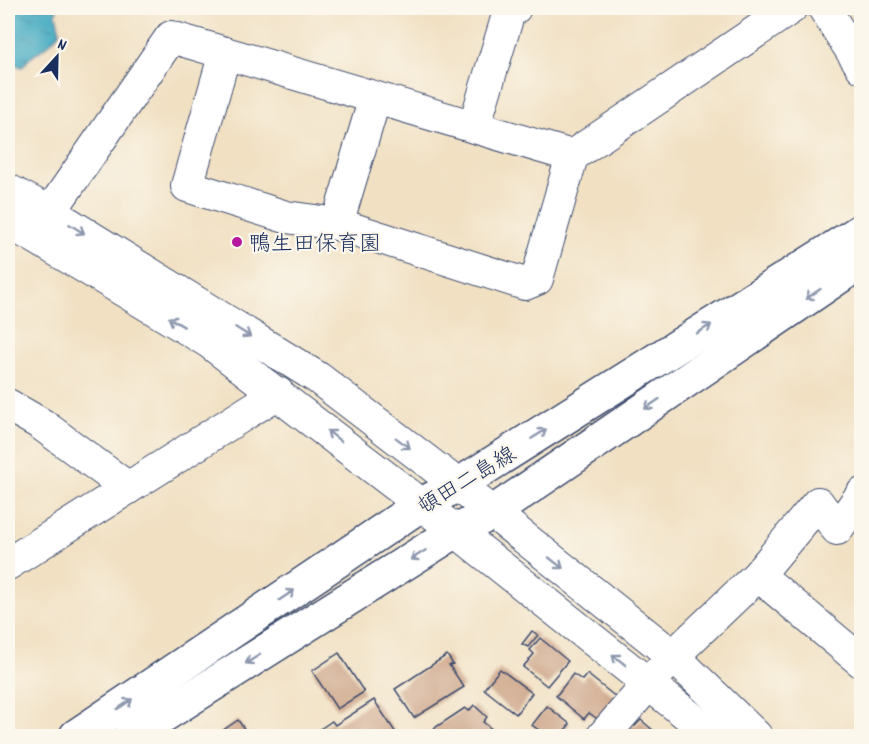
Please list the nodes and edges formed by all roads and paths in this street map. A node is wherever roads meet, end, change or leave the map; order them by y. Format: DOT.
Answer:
graph roads {
  1 [pos="515,8"];
  2 [pos="791,8"];
  3 [pos="824,8"];
  4 [pos="225,53"];
  5 [pos="861,67"];
  6 [pos="375,98"];
  7 [pos="474,127"];
  8 [pos="572,156"];
  9 [pos="8,190"];
  10 [pos="50,212"];
  11 [pos="8,223"];
  12 [pos="338,224"];
  13 [pos="861,230"];
  14 [pos="861,261"];
  15 [pos="278,393"];
  16 [pos="8,405"];
  17 [pos="458,485"];
  18 [pos="128,488"];
  19 [pos="861,494"];
  20 [pos="422,504"];
  21 [pos="492,513"];
  22 [pos="456,531"];
  23 [pos="8,564"];
  24 [pos="758,575"];
  25 [pos="673,656"];
  26 [pos="861,662"];
  27 [pos="648,683"];
  28 [pos="76,736"];
  29 [pos="131,736"];
  30 [pos="603,736"];
  31 [pos="714,736"];
  32 [pos="756,736"];
  1 -- 7 [label="street"];
  2 -- 8 [label="street"];
  3 -- 5 [label="street"];
  4 -- 6 [label="street"];
  4 -- 10 [label="street"];
  4 -- 12 [label="street"];
  6 -- 7 [label="street"];
  6 -- 12 [label="street"];
  7 -- 8 [label="street"];
  8 -- 12 [label="street"];
  9 -- 10 [label="street"];
  10 -- 17 [label="street, one-way"];
  15 -- 11 [label="street, one-way"];
  17 -- 13 [label="main road, 頓田二島線, one-way"];
  14 -- 21 [label="main road, 頓田二島線, one-way"];
  15 -- 18 [label="street"];
  20 -- 15 [label="street, one-way"];
  16 -- 18 [label="street"];
  17 -- 20 [label="main road, 頓田二島線"];
  17 -- 21 [label="street"];
  18 -- 23 [label="street"];
  19 -- 24 [label="street"];
  20 -- 22 [label="street"];
  28 -- 20 [label="main road, 頓田二島線, one-way"];
  21 -- 22 [label="main road, 頓田二島線"];
  21 -- 25 [label="street, one-way"];
  27 -- 22 [label="street, one-way"];
  22 -- 29 [label="main road, 頓田二島線, one-way"];
  24 -- 25 [label="street"];
  24 -- 26 [label="street"];
  25 -- 27 [label="street"];
  25 -- 32 [label="street"];
  27 -- 30 [label="street"];
  27 -- 31 [label="street"];
}
